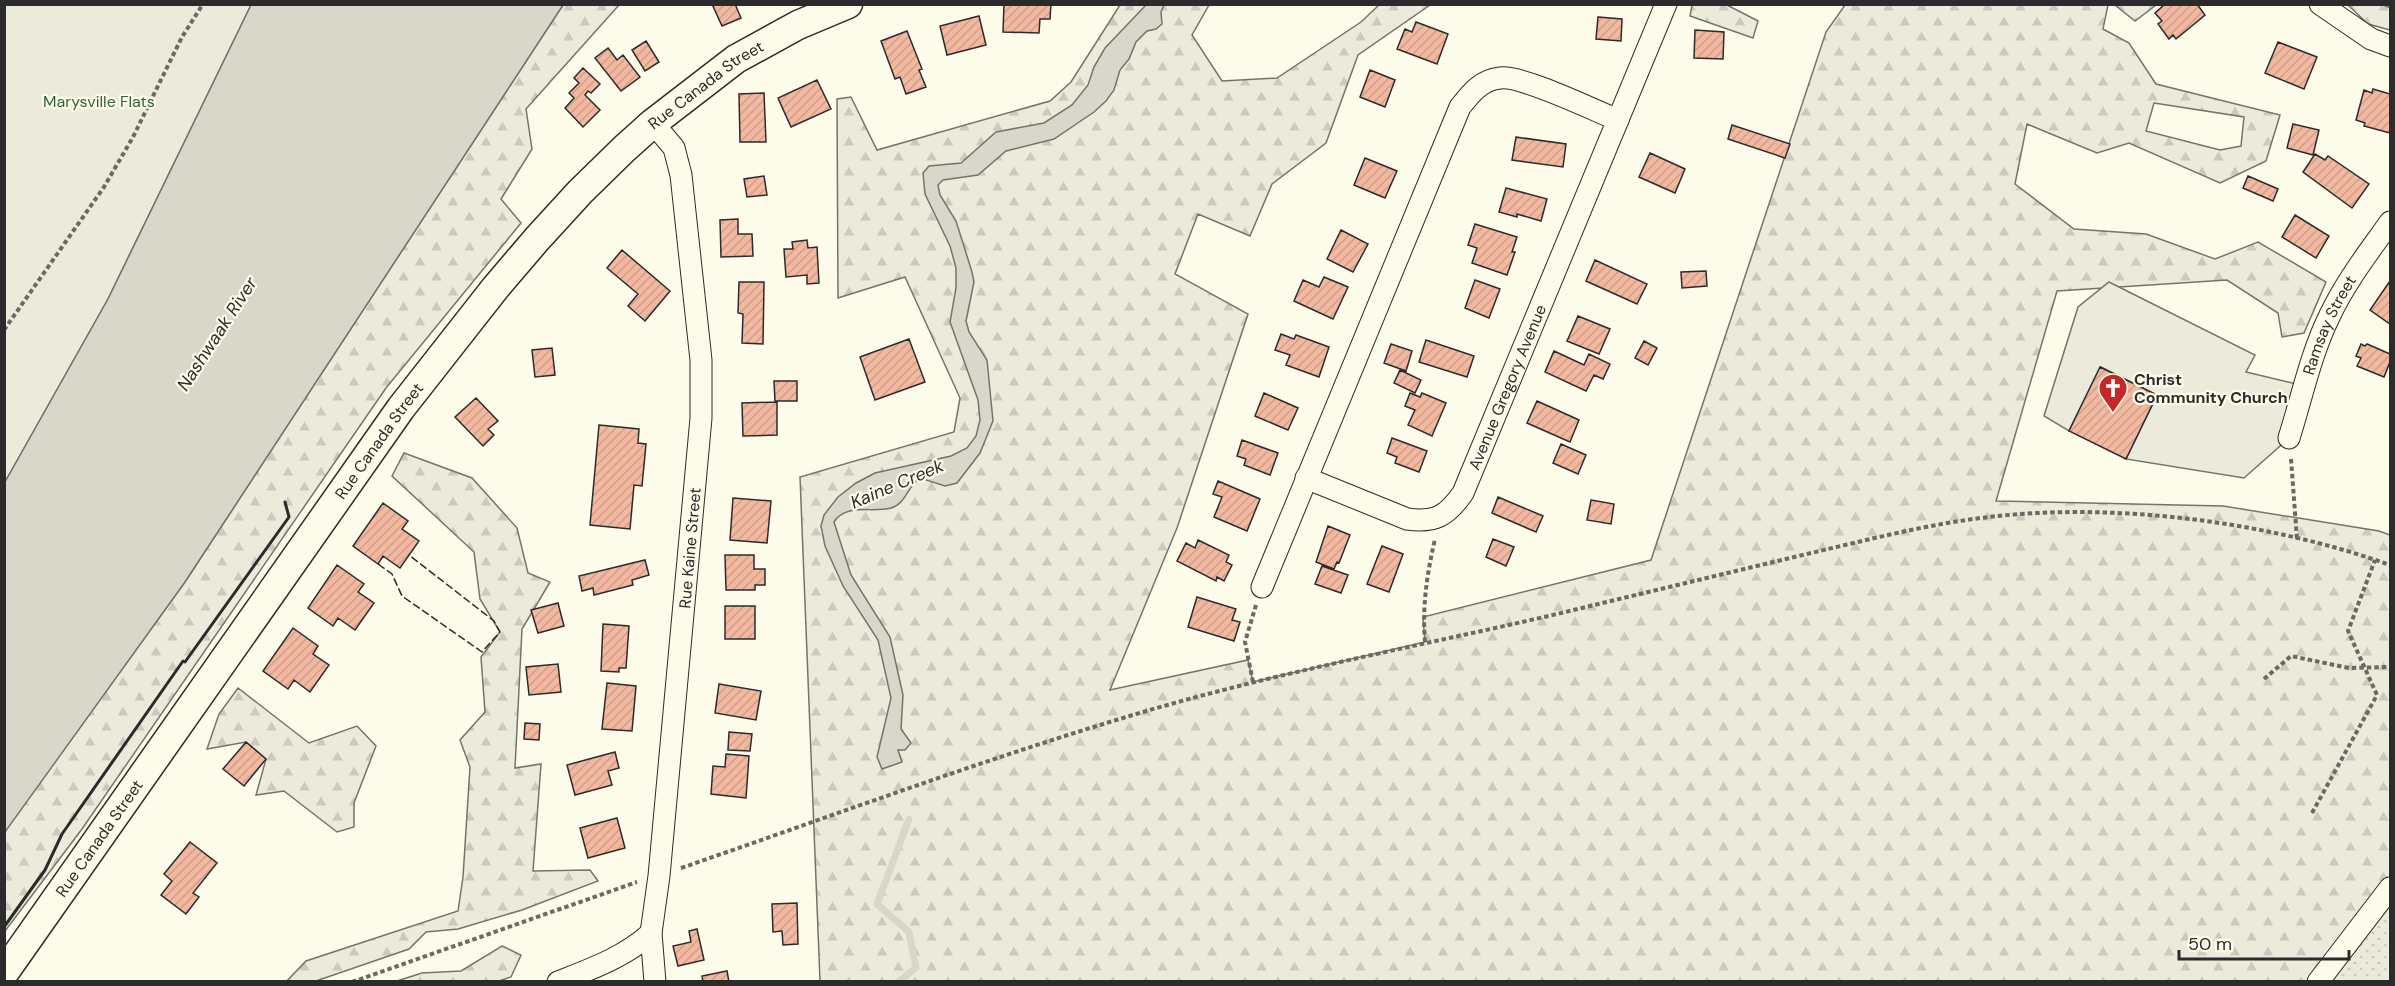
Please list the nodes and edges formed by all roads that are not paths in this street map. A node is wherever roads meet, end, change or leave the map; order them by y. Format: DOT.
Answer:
graph roads {
  1 [pos="848,4"];
  2 [pos="1666,4"];
  3 [pos="2320,4"];
  4 [pos="2391,46"];
  5 [pos="1618,120"];
  6 [pos="653,123"];
  7 [pos="2391,222"];
  8 [pos="2289,438"];
  9 [pos="1306,478"];
  10 [pos="1262,587"];
  11 [pos="2391,888"];
  12 [pos="651,933"];
  13 [pos="4,973"];
  14 [pos="558,981"];
  15 [pos="655,981"];
  16 [pos="2318,981"];
  1 -- 6 [label="main road, Rue Canada Street"];
  2 -- 5 [label="street, Avenue Gregory Avenue"];
  3 -- 4 [label="street"];
  5 -- 9 [label="street"];
  5 -- 9 [label="street, Avenue Gregory Avenue"];
  6 -- 12 [label="street, Rue Kaine Street"];
  6 -- 13 [label="main road, Rue Canada Street"];
  7 -- 8 [label="street, Ramsay Street"];
  9 -- 10 [label="street"];
  11 -- 16 [label="street"];
  12 -- 14 [label="street"];
  12 -- 15 [label="street, Rue Kaine Street"];
}
